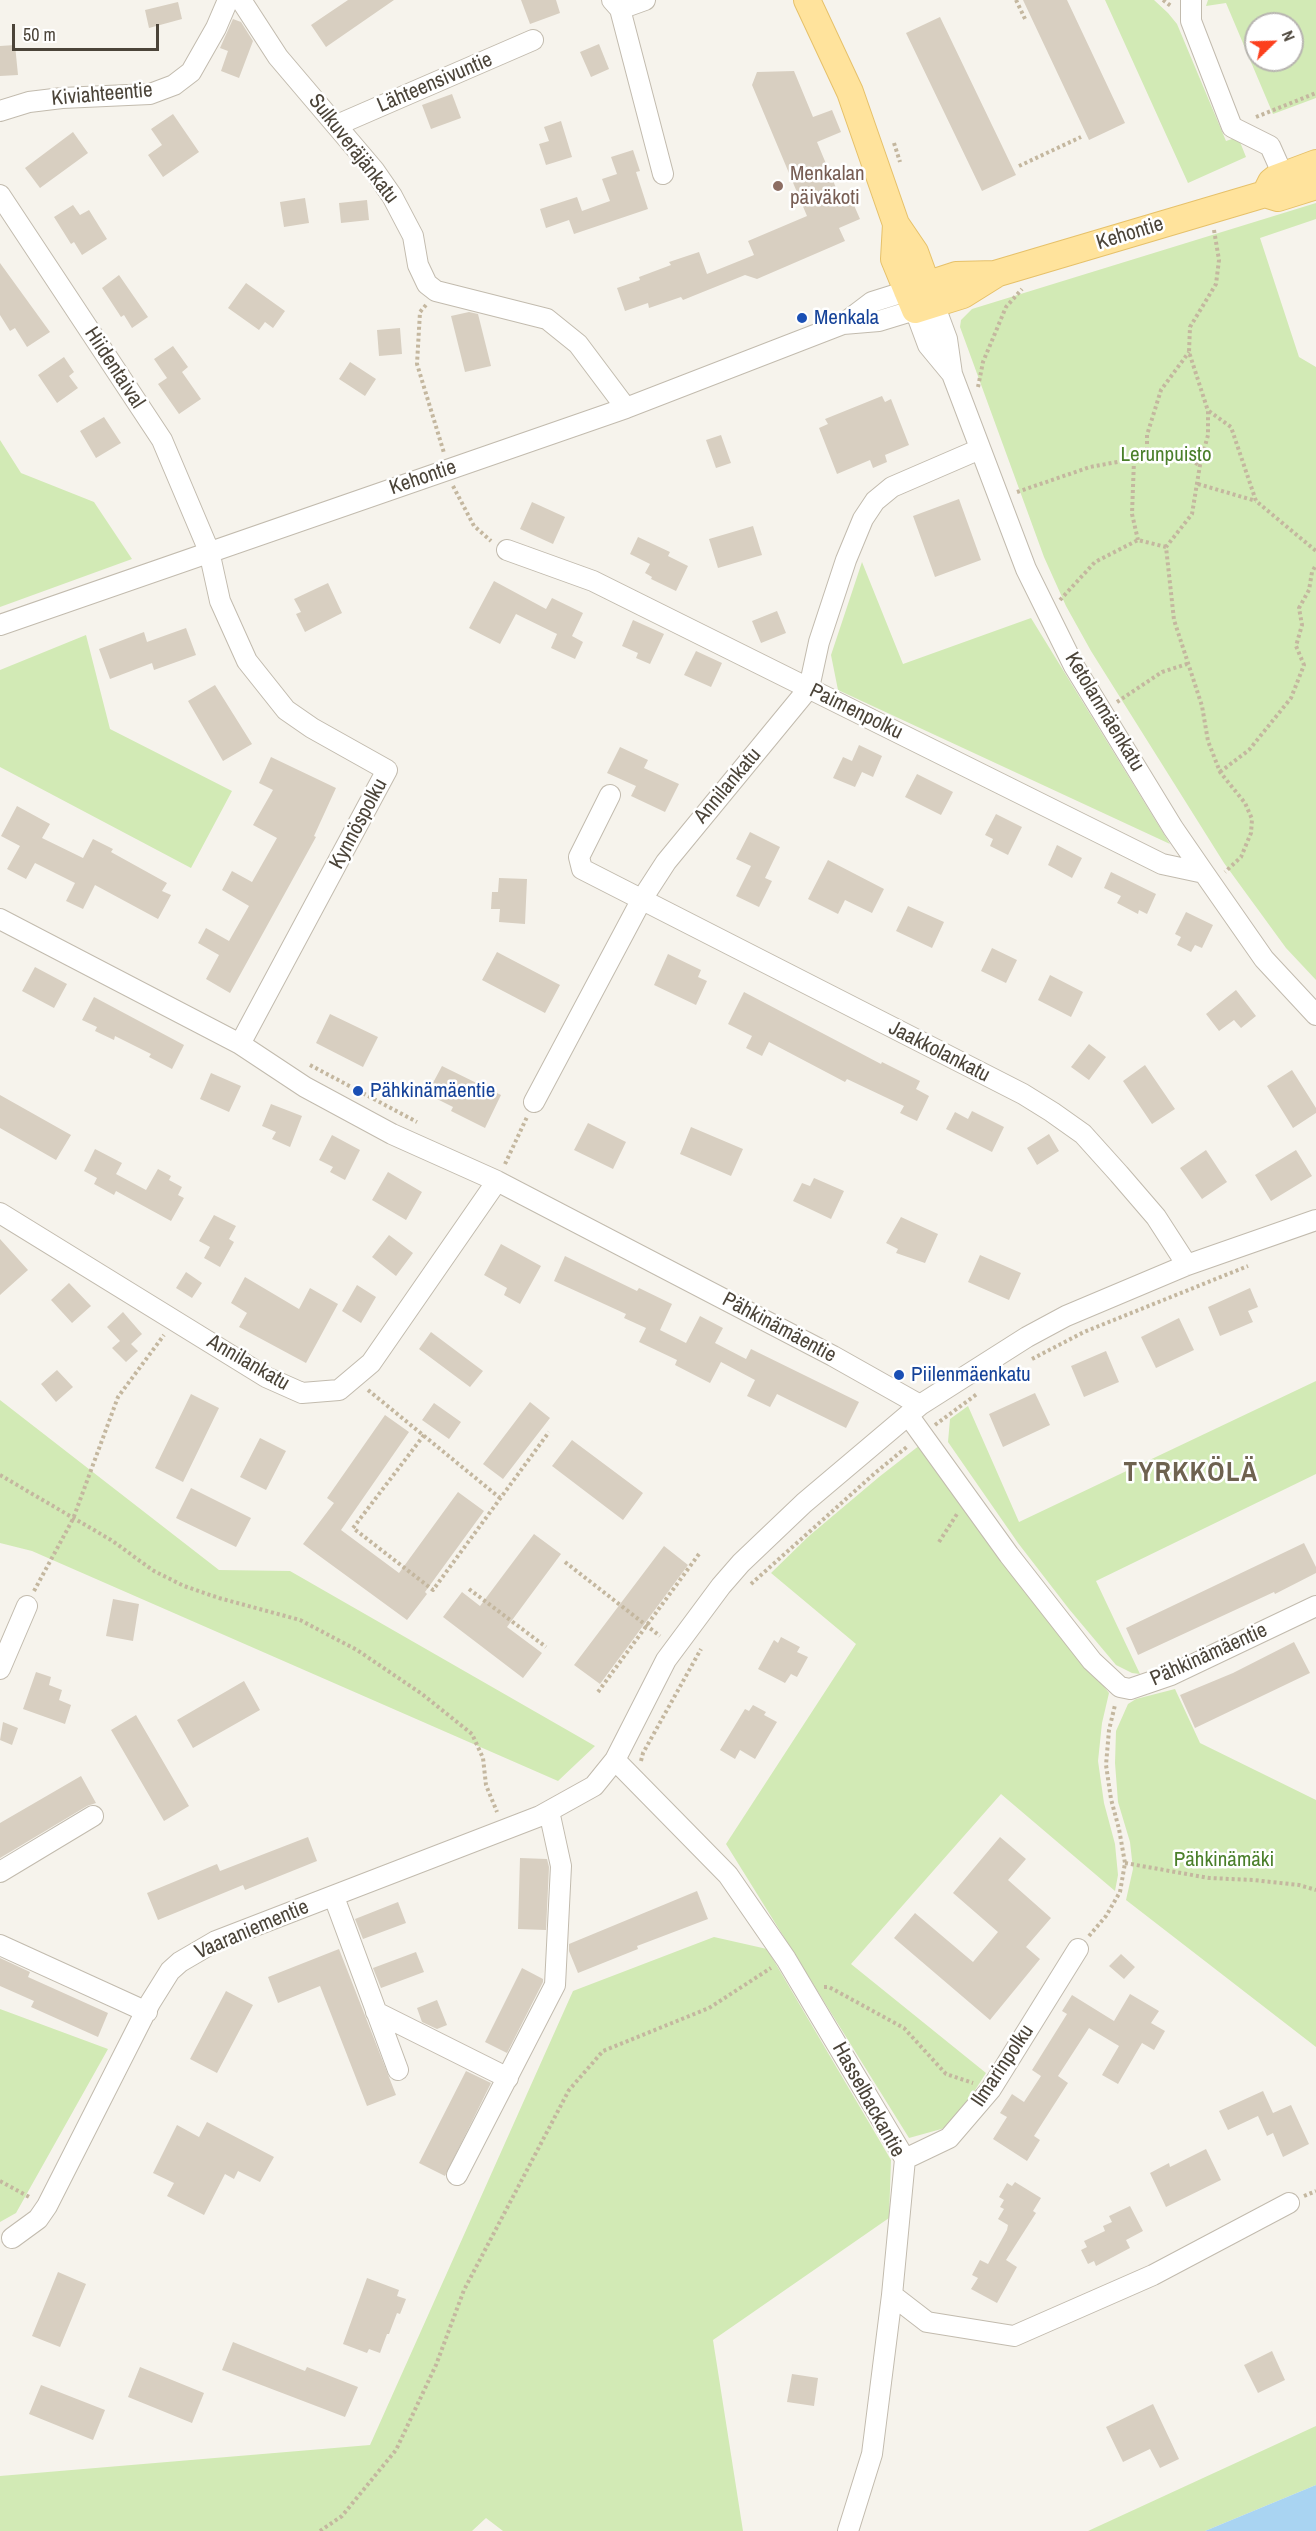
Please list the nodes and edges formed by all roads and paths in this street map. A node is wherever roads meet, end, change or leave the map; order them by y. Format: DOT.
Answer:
graph roads {
  1 [pos="228,0"];
  2 [pos="241,0"];
  3 [pos="645,0"];
  4 [pos="807,0"];
  5 [pos="1016,0"];
  6 [pos="1191,0"];
  7 [pos="616,4"];
  8 [pos="1026,21"];
  9 [pos="533,40"];
  10 [pos="1316,93"];
  11 [pos="0,111"];
  12 [pos="337,125"];
  13 [pos="1232,127"];
  14 [pos="1081,137"];
  15 [pos="1316,163"];
  16 [pos="1019,166"];
  17 [pos="663,174"];
  18 [pos="1283,175"];
  19 [pos="1316,186"];
  20 [pos="1265,194"];
  21 [pos="0,195"];
  22 [pos="1214,229"];
  23 [pos="1022,288"];
  24 [pos="436,291"];
  25 [pos="921,297"];
  26 [pos="1189,352"];
  27 [pos="977,390"];
  28 [pos="626,408"];
  29 [pos="1208,411"];
  30 [pos="980,449"];
  31 [pos="1148,456"];
  32 [pos="1134,460"];
  33 [pos="1200,465"];
  34 [pos="448,469"];
  35 [pos="1198,484"];
  36 [pos="1015,492"];
  37 [pos="1256,501"];
  38 [pos="1138,540"];
  39 [pos="1166,547"];
  40 [pos="507,550"];
  41 [pos="209,551"];
  42 [pos="1316,551"];
  43 [pos="1316,565"];
  44 [pos="1057,603"];
  45 [pos="0,625"];
  46 [pos="1187,664"];
  47 [pos="809,688"];
  48 [pos="1115,704"];
  49 [pos="1220,772"];
  50 [pos="610,795"];
  51 [pos="1214,873"];
  52 [pos="642,899"];
  53 [pos="0,919"];
  54 [pos="1316,1015"];
  55 [pos="240,1044"];
  56 [pos="534,1102"];
  57 [pos="500,1174"];
  58 [pos="0,1213"];
  59 [pos="1316,1220"];
  60 [pos="1187,1265"];
  61 [pos="175,1319"];
  62 [pos="353,1378"];
  63 [pos="914,1410"];
  64 [pos="549,1432"];
  65 [pos="423,1435"];
  66 [pos="0,1475"];
  67 [pos="500,1498"];
  68 [pos="967,1498"];
  69 [pos="73,1519"];
  70 [pos="939,1542"];
  71 [pos="699,1554"];
  72 [pos="565,1562"];
  73 [pos="470,1589"];
  74 [pos="27,1606"];
  75 [pos="1316,1606"];
  76 [pos="647,1626"];
  77 [pos="546,1647"];
  78 [pos="675,1648"];
  79 [pos="0,1669"];
  80 [pos="1120,1687"];
  81 [pos="598,1692"];
  82 [pos="615,1760"];
  83 [pos="549,1811"];
  84 [pos="93,1816"];
  85 [pos="504,1830"];
  86 [pos="1125,1863"];
  87 [pos="0,1872"];
  88 [pos="1316,1890"];
  89 [pos="334,1896"];
  90 [pos="0,1945"];
  91 [pos="1078,1949"];
  92 [pos="786,1959"];
  93 [pos="802,1987"];
  94 [pos="147,2012"];
  95 [pos="376,2012"];
  96 [pos="398,2070"];
  97 [pos="508,2078"];
  98 [pos="991,2089"];
  99 [pos="905,2159"];
  100 [pos="458,2175"];
  101 [pos="0,2181"];
  102 [pos="1289,2203"];
  103 [pos="47,2206"];
  104 [pos="12,2238"];
  105 [pos="892,2295"];
  106 [pos="320,2531"];
  107 [pos="848,2531"];
  1 -- 11 [label="street, Kiviahteentie"];
  2 -- 12 [label="street, Sulkuveräjänkatu"];
  3 -- 7 [label="street"];
  4 -- 25 [label="main road, Ketolanmäenkatu"];
  5 -- 8 [label="path"];
  6 -- 13 [label="street"];
  7 -- 17 [label="street"];
  9 -- 12 [label="street, Lähteensivuntie"];
  10 -- 13 [label="path"];
  12 -- 24 [label="street, Sulkuveräjänkatu"];
  13 -- 18 [label="street"];
  14 -- 16 [label="path"];
  15 -- 18 [label="main road"];
  18 -- 20 [label="main road"];
  19 -- 20 [label="main road, Kehontie"];
  20 -- 25 [label="main road, Kehontie"];
  21 -- 41 [label="street, Hiidentaival"];
  22 -- 26 [label="path"];
  23 -- 27 [label="path"];
  24 -- 28 [label="street"];
  24 -- 34 [label="path"];
  25 -- 28 [label="street, Kehontie"];
  25 -- 30 [label="street, Ketolanmäenkatu"];
  26 -- 29 [label="path"];
  26 -- 31 [label="path"];
  28 -- 34 [label="street, Kehontie"];
  29 -- 33 [label="path"];
  29 -- 37 [label="path"];
  30 -- 47 [label="street, Annilankatu"];
  30 -- 51 [label="street, Ketolanmäenkatu"];
  31 -- 32 [label="path"];
  31 -- 33 [label="path"];
  32 -- 36 [label="path"];
  32 -- 38 [label="path"];
  33 -- 35 [label="path"];
  34 -- 40 [label="path"];
  34 -- 41 [label="street, Kehontie"];
  35 -- 37 [label="path"];
  35 -- 39 [label="path"];
  37 -- 42 [label="path"];
  38 -- 39 [label="path"];
  38 -- 44 [label="path"];
  39 -- 46 [label="path"];
  40 -- 47 [label="street, Paimenpolku"];
  41 -- 45 [label="street, Kehontie"];
  41 -- 55 [label="street, Kynnöspolku"];
  43 -- 49 [label="path"];
  46 -- 48 [label="path"];
  46 -- 49 [label="path"];
  47 -- 51 [label="street, Paimenpolku"];
  47 -- 52 [label="street, Annilankatu"];
  49 -- 51 [label="path"];
  50 -- 52 [label="street, Jaakkolankatu"];
  51 -- 54 [label="street, Ketolanmäenkatu"];
  52 -- 56 [label="street, Annilankatu"];
  52 -- 60 [label="street, Jaakkolankatu"];
  53 -- 55 [label="street, Pähkinämäentie"];
  55 -- 57 [label="street, Pähkinämäentie"];
  56 -- 57 [label="path"];
  57 -- 62 [label="street, Annilankatu"];
  57 -- 63 [label="street, Pähkinämäentie"];
  58 -- 61 [label="street, Annilankatu"];
  59 -- 60 [label="street"];
  60 -- 63 [label="street"];
  61 -- 62 [label="street, Annilankatu"];
  61 -- 69 [label="path"];
  62 -- 65 [label="path"];
  63 -- 68 [label="street, Pähkinämäentie"];
  63 -- 78 [label="street"];
  64 -- 67 [label="path"];
  65 -- 67 [label="path"];
  65 -- 67 [label="path"];
  66 -- 69 [label="path"];
  68 -- 70 [label="path"];
  68 -- 80 [label="street, Pähkinämäentie"];
  69 -- 74 [label="path"];
  69 -- 85 [label="path"];
  71 -- 76 [label="path"];
  72 -- 76 [label="path"];
  73 -- 77 [label="path"];
  74 -- 79 [label="street"];
  75 -- 80 [label="street, Pähkinämäentie"];
  76 -- 78 [label="path"];
  76 -- 81 [label="path"];
  78 -- 82 [label="street"];
  80 -- 86 [label="path"];
  82 -- 83 [label="street, Vaaraniementie"];
  82 -- 92 [label="street, Hasselbackantie"];
  83 -- 85 [label="street, Vaaraniementie"];
  83 -- 97 [label="street"];
  84 -- 87 [label="street"];
  85 -- 89 [label="street, Vaaraniementie"];
  86 -- 88 [label="path"];
  86 -- 91 [label="path"];
  89 -- 94 [label="street, Vaaraniementie"];
  89 -- 95 [label="street"];
  90 -- 94 [label="street"];
  91 -- 98 [label="street, Ilmarinpolku"];
  92 -- 93 [label="street, Hasselbackantie"];
  92 -- 106 [label="path"];
  93 -- 98 [label="path"];
  93 -- 99 [label="street, Hasselbackantie"];
  94 -- 103 [label="street, Vaaraniementie"];
  95 -- 96 [label="street"];
  95 -- 97 [label="street"];
  97 -- 100 [label="street"];
  98 -- 99 [label="street, Ilmarinpolku"];
  99 -- 105 [label="street, Hasselbackantie"];
  101 -- 103 [label="path"];
  102 -- 105 [label="street"];
  103 -- 104 [label="street, Vaaraniementie"];
  105 -- 107 [label="street, Hasselbackantie"];
}
